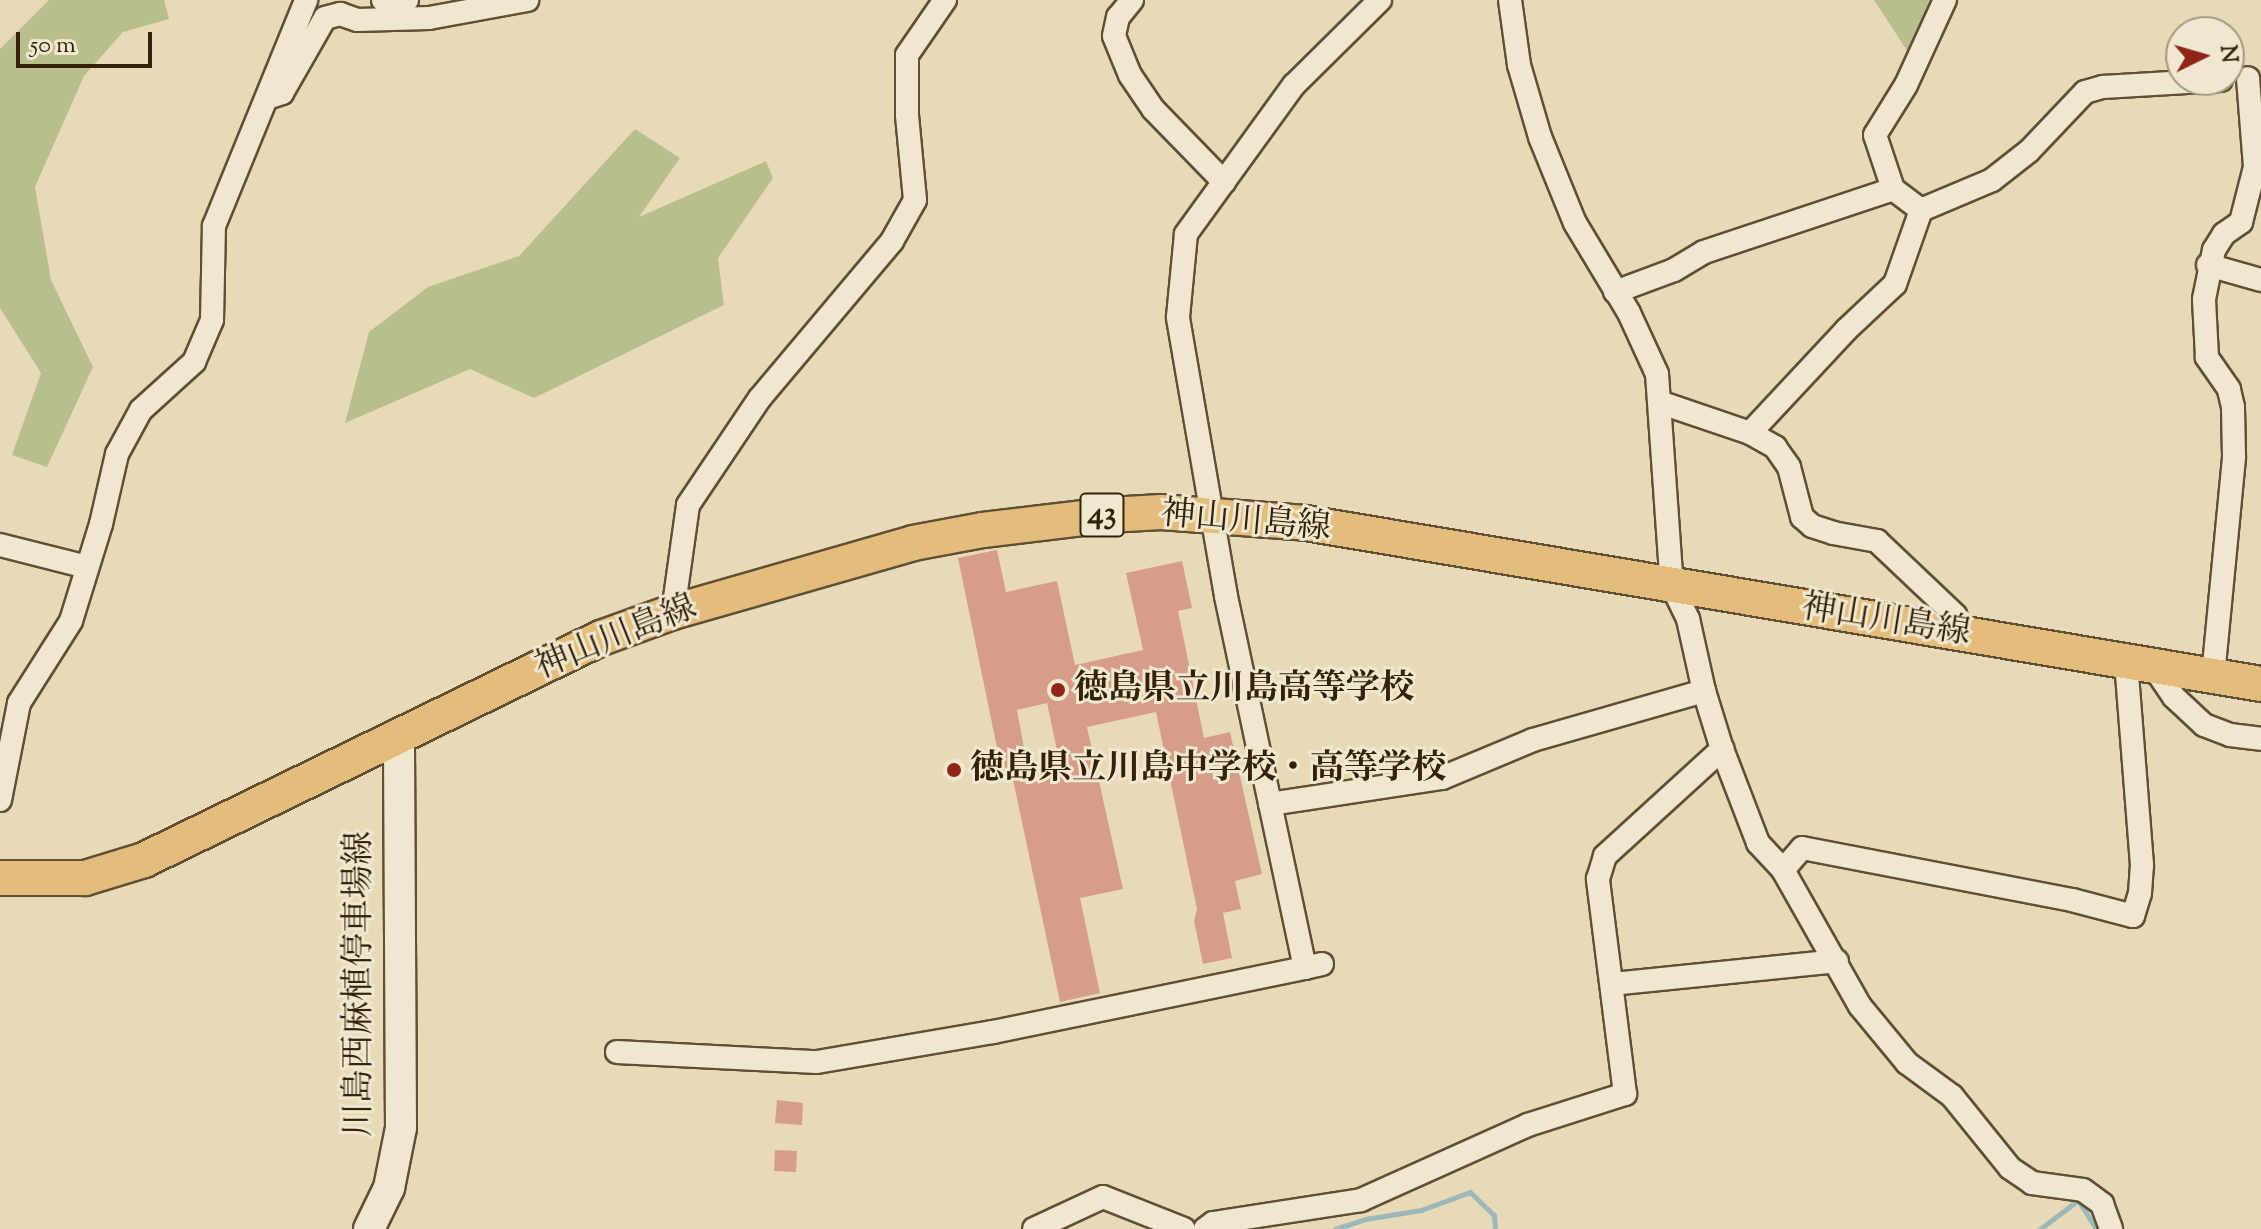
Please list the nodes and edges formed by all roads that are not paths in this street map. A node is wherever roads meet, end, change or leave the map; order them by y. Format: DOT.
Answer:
graph roads {
  1 [pos="306,0"];
  2 [pos="383,0"];
  3 [pos="407,0"];
  4 [pos="527,0"];
  5 [pos="945,0"];
  6 [pos="1132,0"];
  7 [pos="1380,0"];
  8 [pos="1510,0"];
  9 [pos="1945,0"];
  10 [pos="2246,78"];
  11 [pos="2165,83"];
  12 [pos="266,99"];
  13 [pos="1224,182"];
  14 [pos="1893,189"];
  15 [pos="1921,210"];
  16 [pos="2251,225"];
  17 [pos="2208,265"];
  18 [pos="2261,280"];
  19 [pos="1615,292"];
  20 [pos="1659,402"];
  21 [pos="1750,433"];
  22 [pos="1212,515"];
  23 [pos="0,545"];
  24 [pos="87,567"];
  25 [pos="1672,586"];
  26 [pos="673,612"];
  27 [pos="1962,633"];
  28 [pos="2140,664"];
  29 [pos="2213,676"];
  30 [pos="2261,684"];
  31 [pos="1704,691"];
  32 [pos="399,734"];
  33 [pos="2261,739"];
  34 [pos="1722,749"];
  35 [pos="0,800"];
  36 [pos="1270,804"];
  37 [pos="1783,870"];
  38 [pos="0,878"];
  39 [pos="1837,961"];
  40 [pos="1612,984"];
  41 [pos="617,1052"];
  42 [pos="369,1229"];
  43 [pos="1034,1229"];
  44 [pos="1184,1229"];
  45 [pos="1205,1229"];
  46 [pos="2111,1229"];
  1 -- 12 [label="street"];
  2 -- 3 [label="street"];
  4 -- 12 [label="street"];
  5 -- 26 [label="street"];
  6 -- 13 [label="street"];
  7 -- 13 [label="street"];
  8 -- 19 [label="street"];
  9 -- 14 [label="street"];
  10 -- 16 [label="street"];
  11 -- 15 [label="street"];
  12 -- 24 [label="street"];
  13 -- 22 [label="street"];
  14 -- 15 [label="street"];
  14 -- 19 [label="street"];
  15 -- 21 [label="street"];
  16 -- 17 [label="street"];
  17 -- 18 [label="street"];
  17 -- 29 [label="street"];
  19 -- 20 [label="street"];
  20 -- 21 [label="street"];
  20 -- 25 [label="street"];
  21 -- 27 [label="street"];
  22 -- 25 [label="main road, 神山川島線 / 43"];
  22 -- 26 [label="main road, 神山川島線 / 43"];
  22 -- 36 [label="street"];
  23 -- 24 [label="street"];
  24 -- 35 [label="street"];
  25 -- 27 [label="main road, 神山川島線 / 43"];
  25 -- 31 [label="street"];
  26 -- 32 [label="main road, 神山川島線 / 43"];
  27 -- 28 [label="main road, 神山川島線 / 43"];
  28 -- 29 [label="main road, 神山川島線 / 43"];
  28 -- 33 [label="street"];
  28 -- 37 [label="street"];
  29 -- 30 [label="main road, 神山川島線 / 43"];
  31 -- 34 [label="street"];
  31 -- 36 [label="street"];
  32 -- 38 [label="main road, 神山川島線 / 43"];
  32 -- 42 [label="main road, 川島西麻植停車場線"];
  34 -- 37 [label="street"];
  34 -- 40 [label="street"];
  36 -- 41 [label="street"];
  37 -- 39 [label="street"];
  39 -- 40 [label="street"];
  39 -- 46 [label="street"];
  40 -- 45 [label="street"];
  43 -- 44 [label="street"];
}
